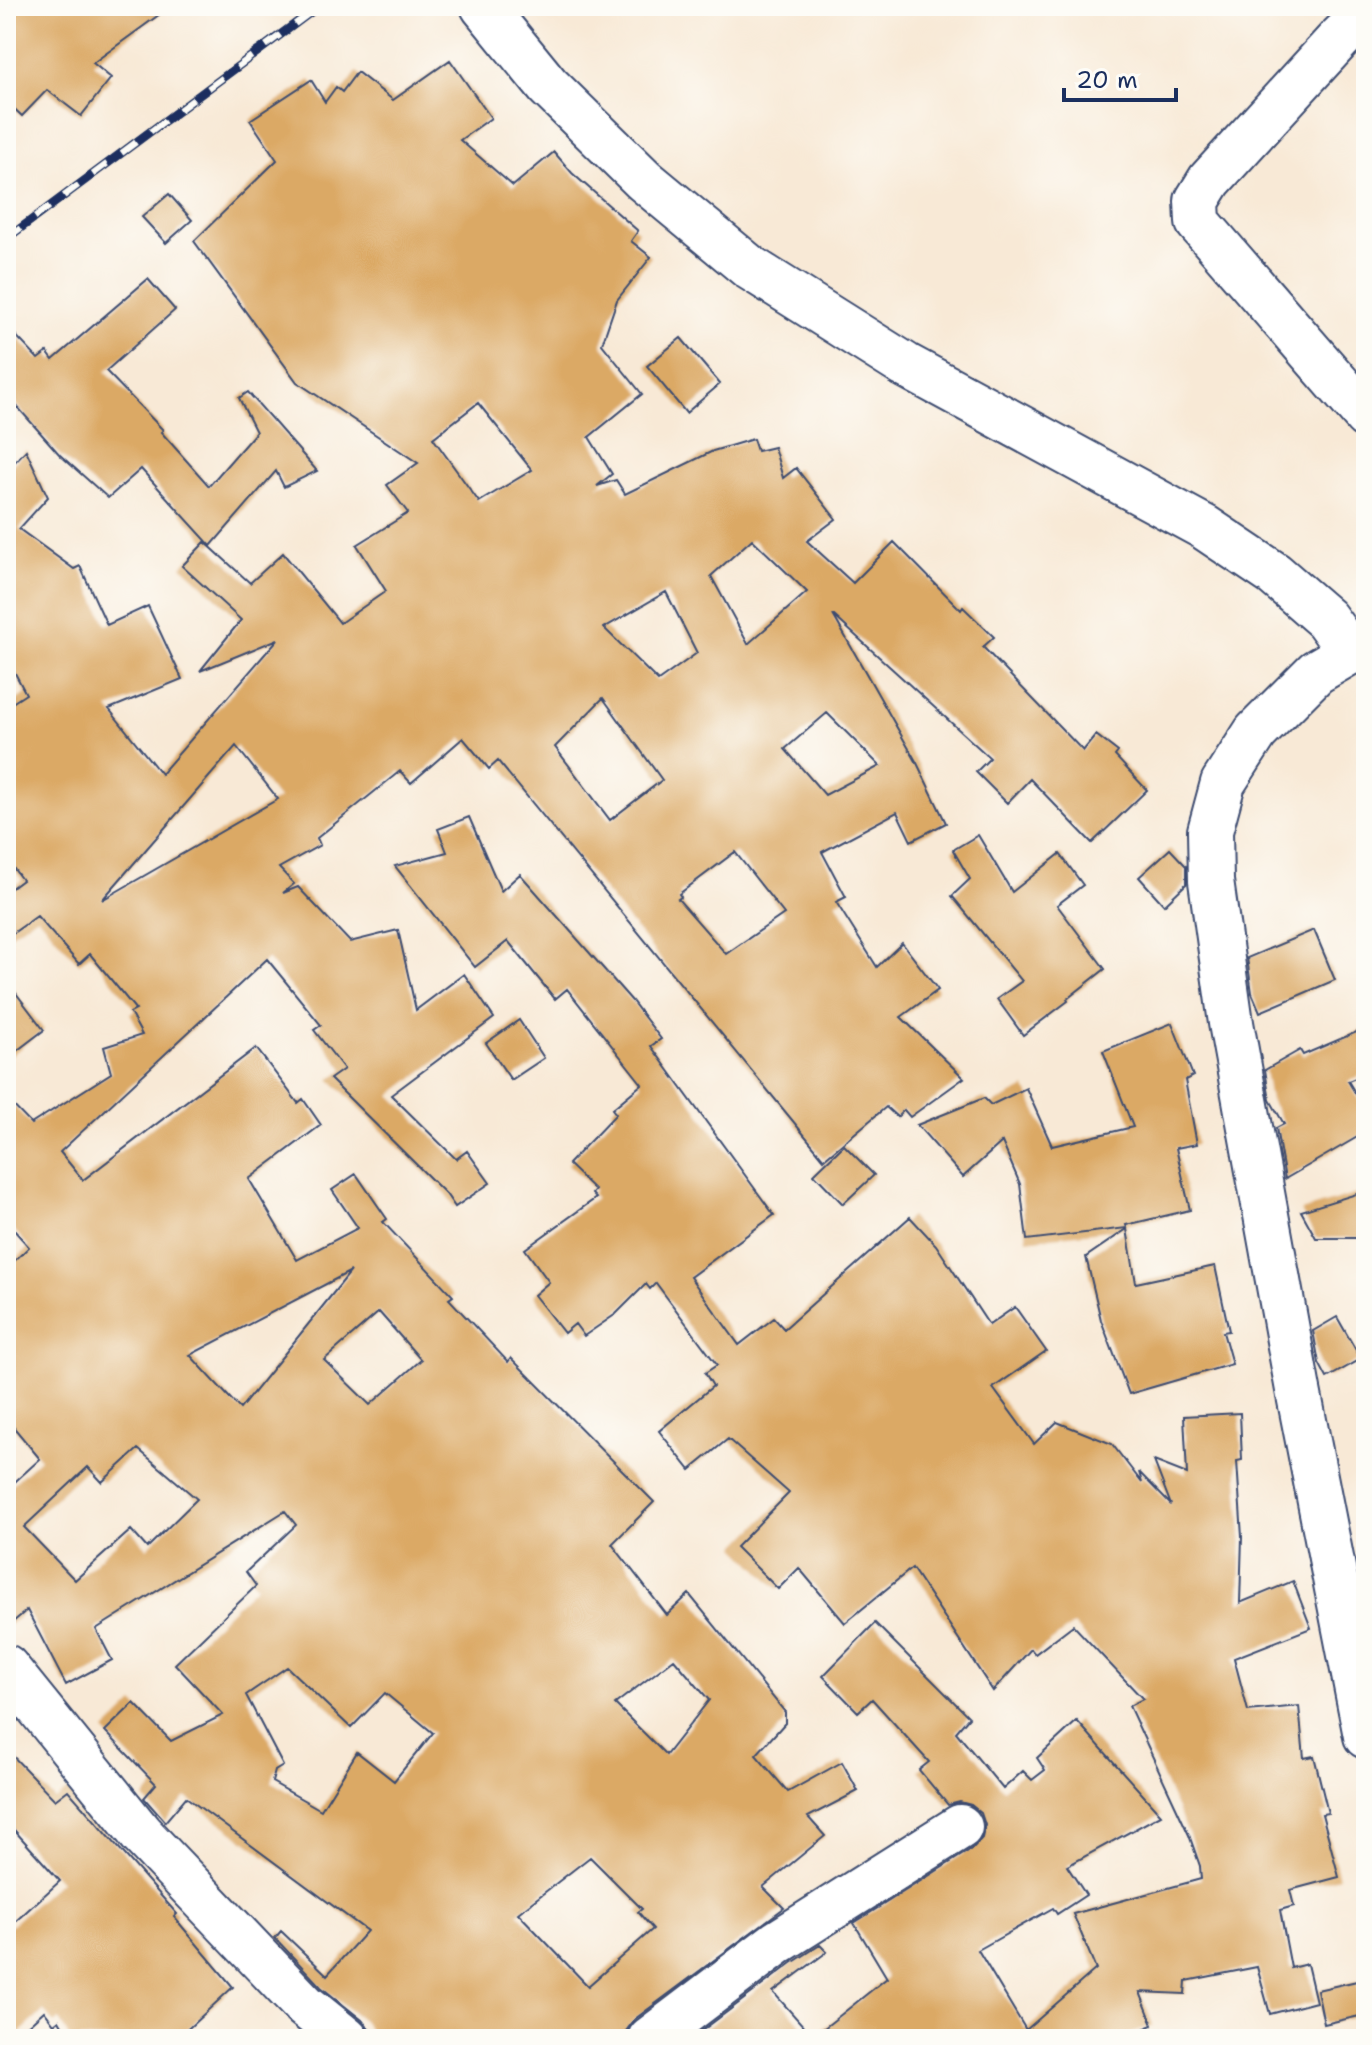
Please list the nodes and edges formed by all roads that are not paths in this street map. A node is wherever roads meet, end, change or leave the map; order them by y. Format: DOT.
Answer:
graph roads {
  1 [pos="483,6"];
  2 [pos="1366,13"];
  3 [pos="1366,416"];
  4 [pos="1358,652"];
  5 [pos="6,1667"];
  6 [pos="1366,1736"];
  7 [pos="960,1827"];
  8 [pos="346,2039"];
  9 [pos="650,2039"];
  1 -- 4 [label="street"];
  2 -- 3 [label="street"];
  4 -- 6 [label="street"];
  5 -- 8 [label="street"];
  7 -- 9 [label="street"];
}
